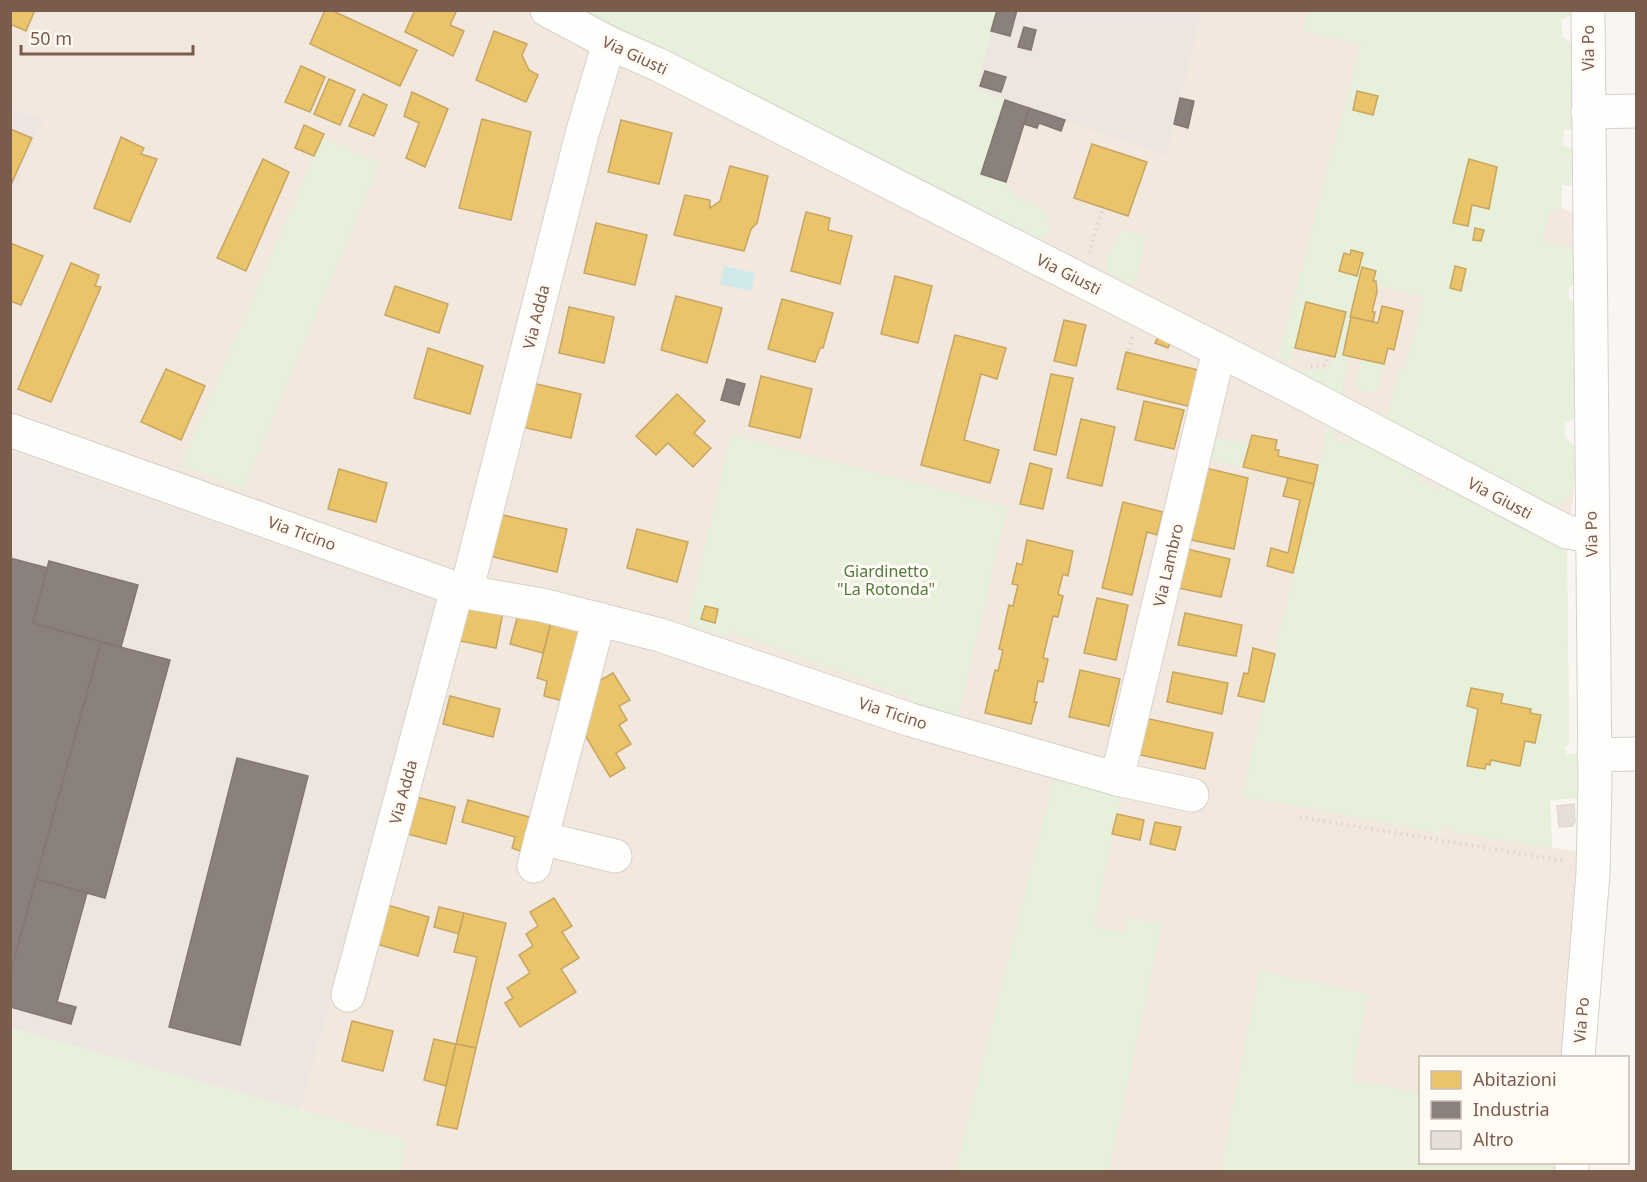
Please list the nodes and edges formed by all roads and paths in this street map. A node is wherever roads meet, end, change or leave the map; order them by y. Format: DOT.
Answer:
graph roads {
  1 [pos="547,10"];
  2 [pos="1588,10"];
  3 [pos="609,43"];
  4 [pos="1636,111"];
  5 [pos="1588,112"];
  6 [pos="1103,208"];
  7 [pos="1084,256"];
  8 [pos="1219,351"];
  9 [pos="10,430"];
  10 [pos="1591,536"];
  11 [pos="462,590"];
  12 [pos="599,619"];
  13 [pos="1636,754"];
  14 [pos="1594,755"];
  15 [pos="1117,780"];
  16 [pos="1192,795"];
  17 [pos="1300,817"];
  18 [pos="615,856"];
  19 [pos="1593,866"];
  20 [pos="348,995"];
  21 [pos="1578,1056"];
  1 -- 3 [label="street, Via Giusti"];
  2 -- 5 [label="street, Via Po"];
  3 -- 8 [label="street, Via Giusti"];
  3 -- 11 [label="street, Via Adda"];
  4 -- 5 [label="street"];
  5 -- 10 [label="street, Via Po"];
  6 -- 7 [label="path"];
  8 -- 10 [label="street, Via Giusti"];
  8 -- 15 [label="street, Via Lambro"];
  9 -- 11 [label="street, Via Ticino"];
  10 -- 14 [label="street, Via Po"];
  11 -- 12 [label="street, Via Ticino"];
  11 -- 20 [label="street, Via Adda"];
  12 -- 15 [label="street, Via Ticino"];
  12 -- 18 [label="street"];
  13 -- 14 [label="street"];
  14 -- 19 [label="street, Via Po"];
  15 -- 16 [label="street, Via Ticino"];
  17 -- 19 [label="path"];
  19 -- 21 [label="street, Via Po"];
}
